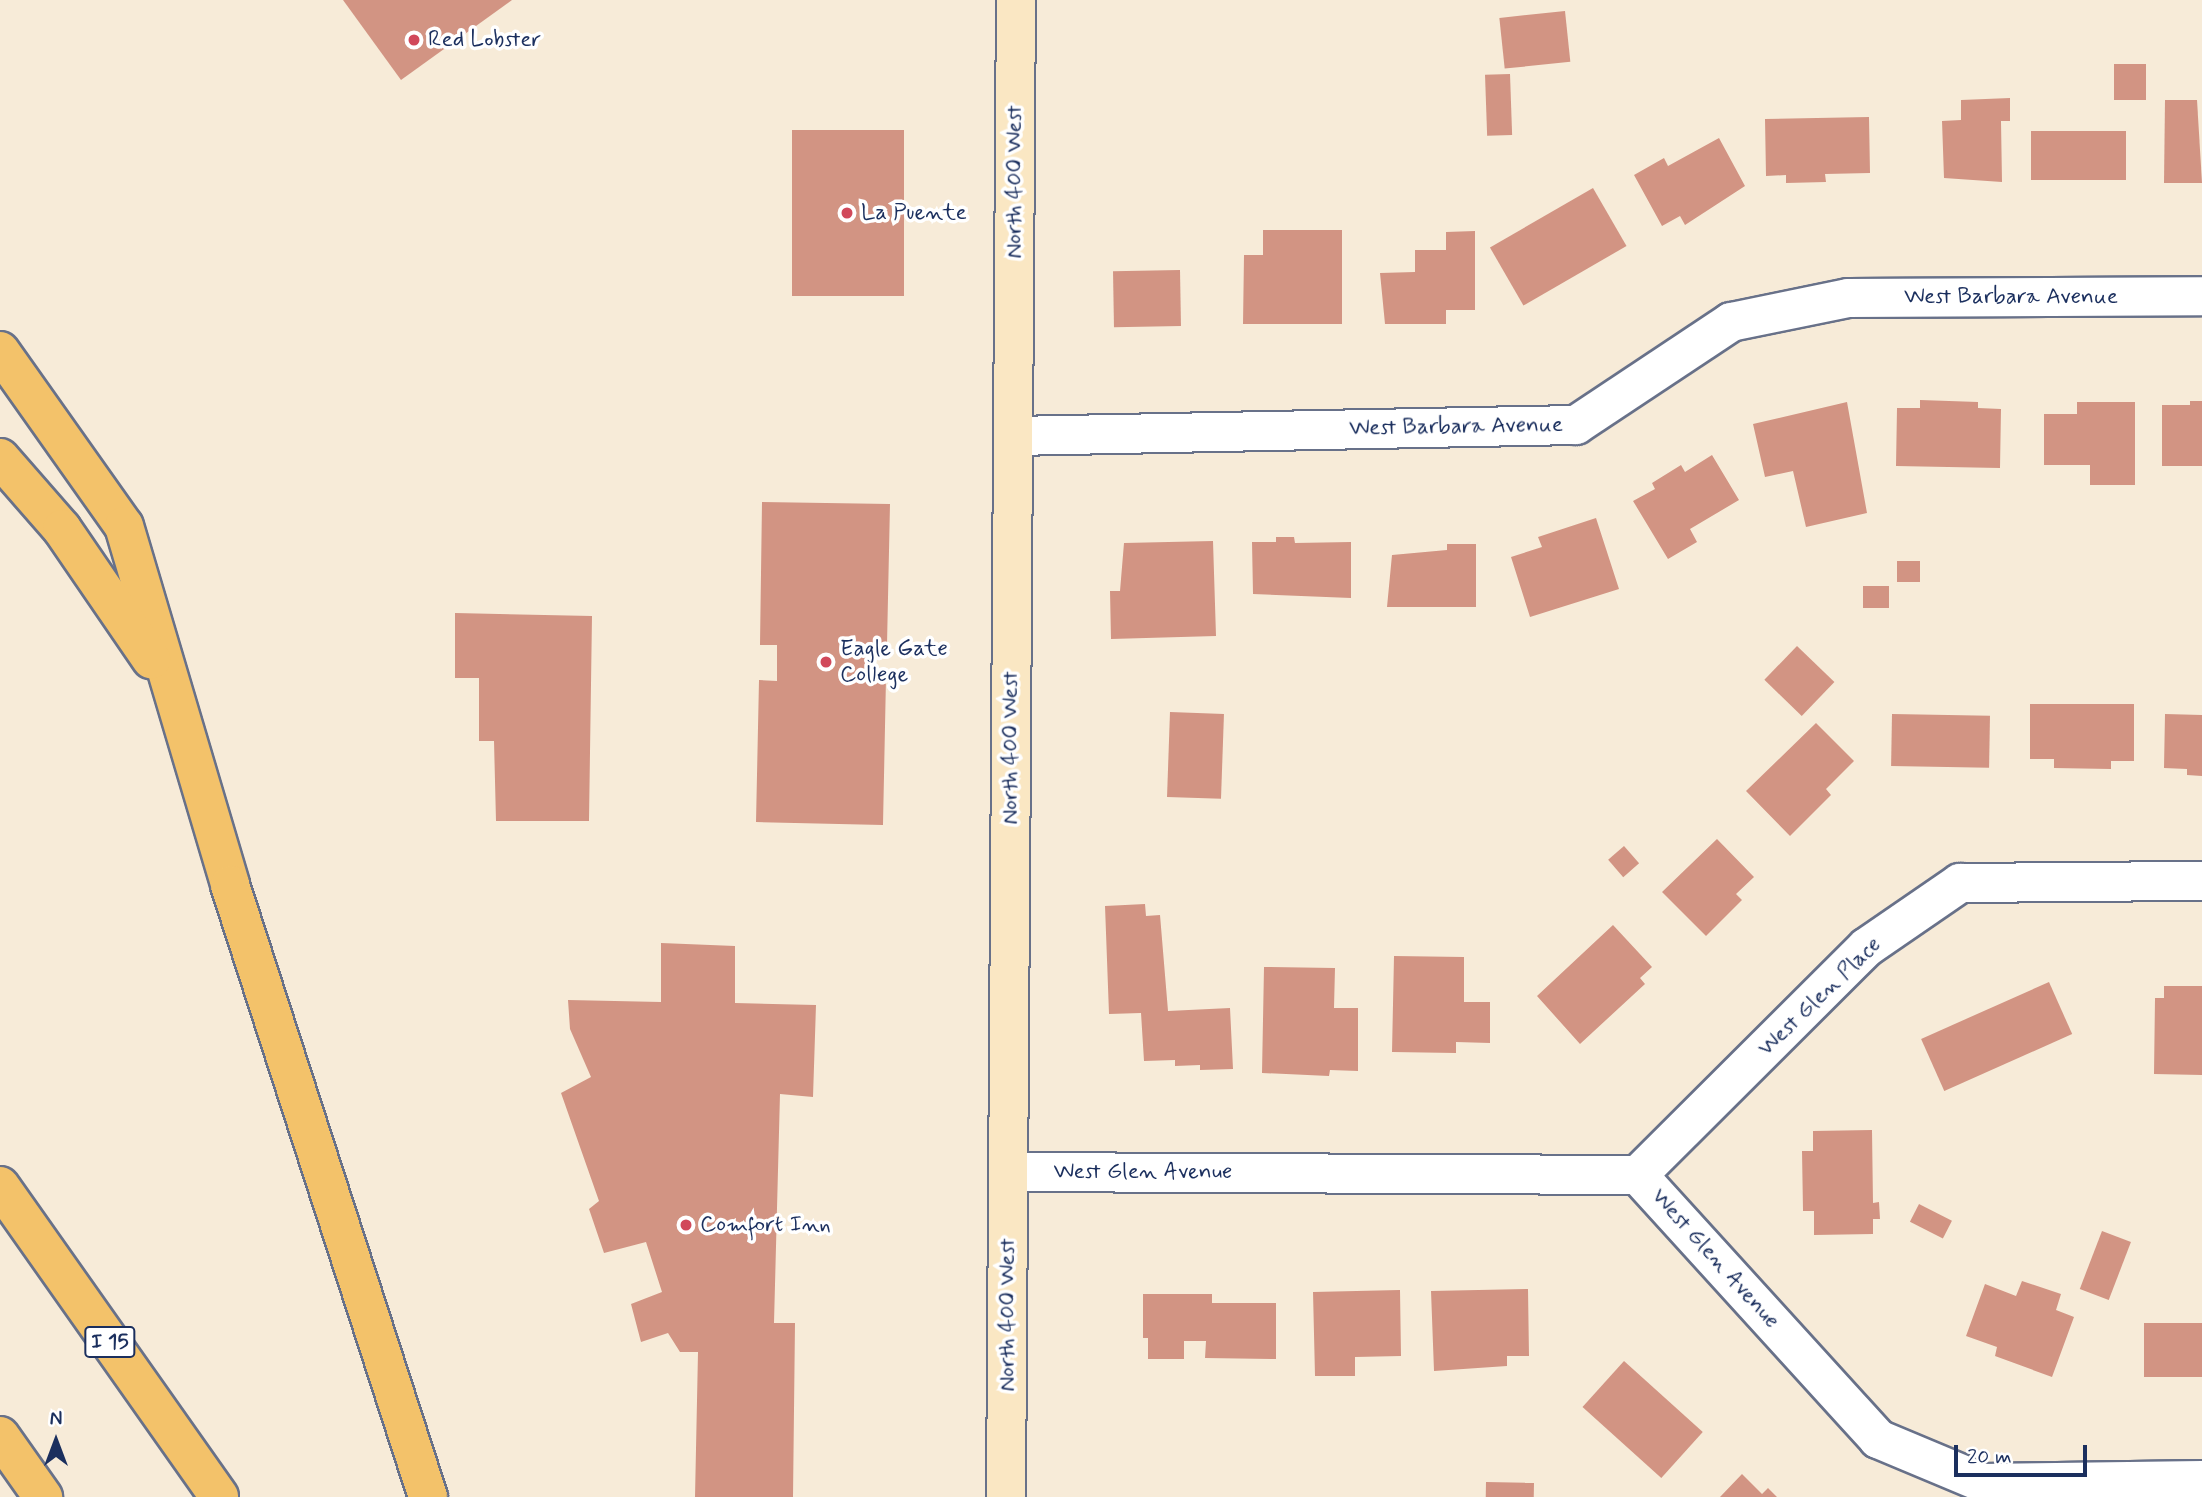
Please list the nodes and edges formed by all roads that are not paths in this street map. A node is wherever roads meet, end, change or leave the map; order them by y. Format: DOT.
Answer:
graph roads {
  1 [pos="1016,0"];
  2 [pos="2202,296"];
  3 [pos="0,351"];
  4 [pos="1013,436"];
  5 [pos="0,458"];
  6 [pos="168,684"];
  7 [pos="2202,881"];
  8 [pos="1008,1172"];
  9 [pos="1638,1175"];
  10 [pos="0,1186"];
  11 [pos="0,1436"];
  12 [pos="2202,1480"];
  13 [pos="43,1497"];
  14 [pos="219,1497"];
  15 [pos="428,1497"];
  16 [pos="1006,1497"];
  1 -- 4 [label="street, North 400 West"];
  2 -- 4 [label="street, West Barbara Avenue"];
  3 -- 6 [label="highway"];
  4 -- 8 [label="street, North 400 West"];
  5 -- 6 [label="highway"];
  6 -- 15 [label="highway"];
  7 -- 9 [label="street, West Glen Place"];
  8 -- 9 [label="street, West Glen Avenue"];
  8 -- 16 [label="street, North 400 West"];
  9 -- 12 [label="street, West Glen Avenue"];
  10 -- 14 [label="highway, I 15"];
  11 -- 13 [label="highway"];
}
